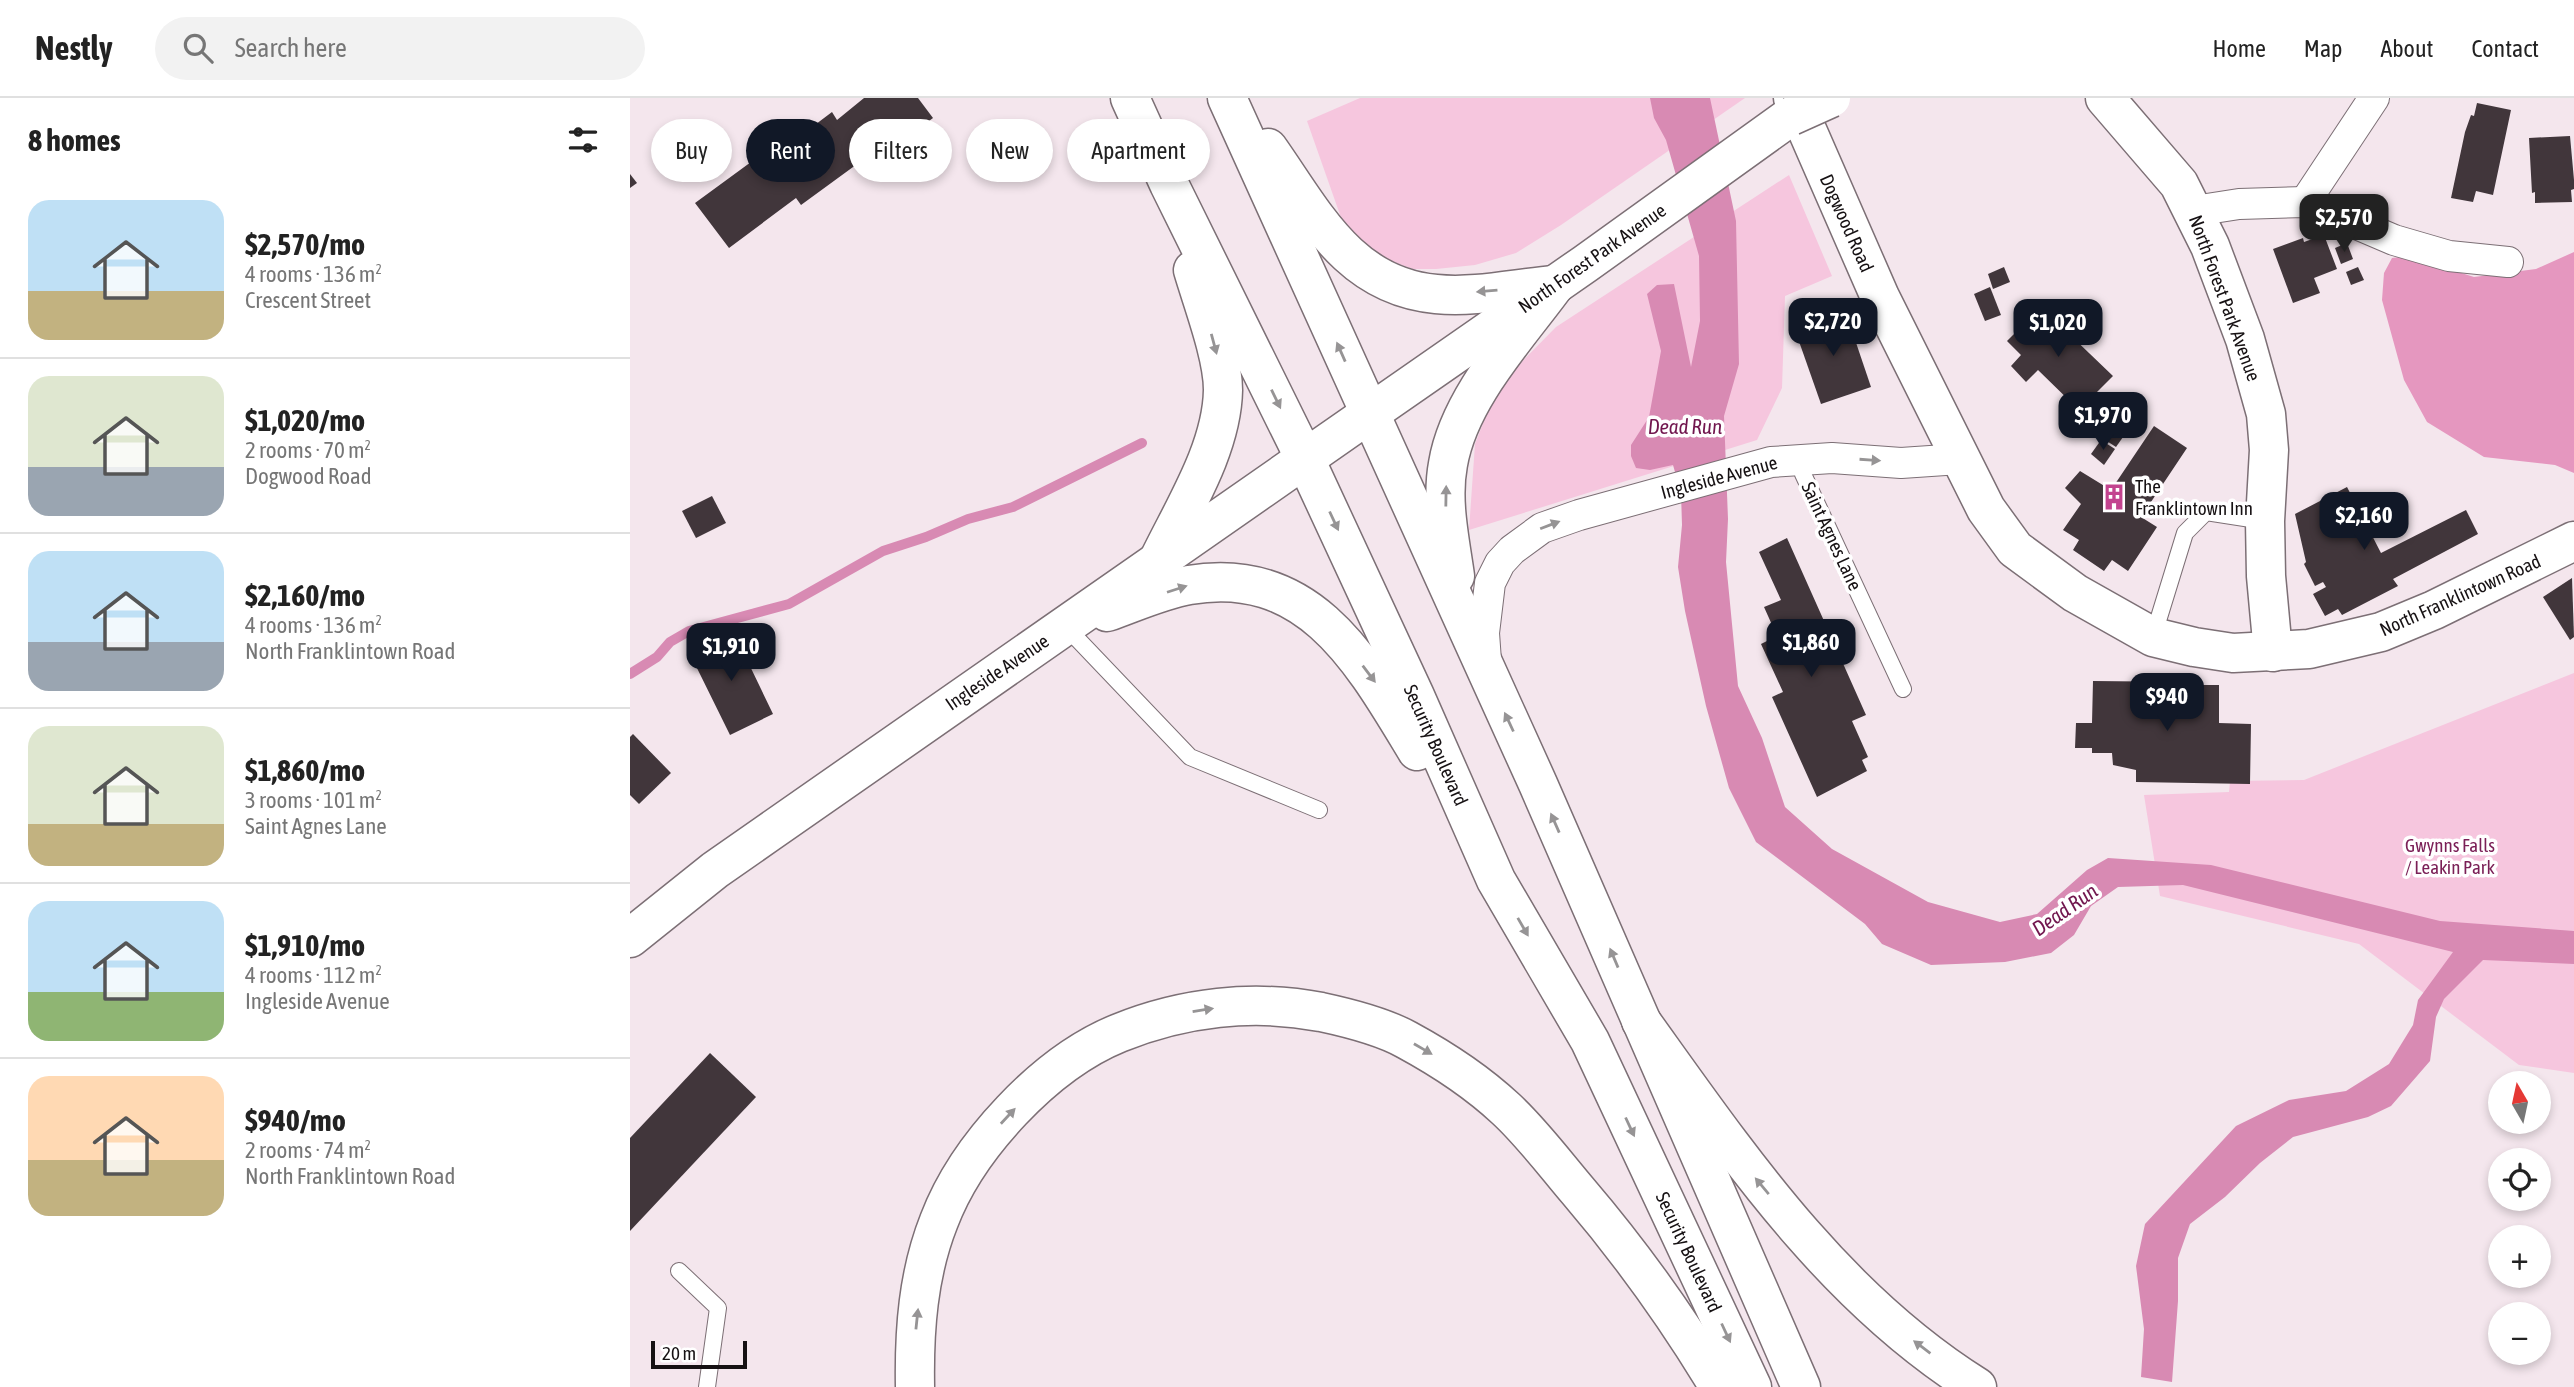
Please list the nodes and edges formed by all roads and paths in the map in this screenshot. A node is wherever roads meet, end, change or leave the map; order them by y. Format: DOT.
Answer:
graph roads {
  1 [pos="1130,98"];
  2 [pos="1229,98"];
  3 [pos="1831,98"];
  4 [pos="2105,98"];
  5 [pos="2374,98"];
  6 [pos="1799,104"];
  7 [pos="1170,184"];
  8 [pos="2305,202"];
  9 [pos="2194,211"];
  10 [pos="2508,262"];
  11 [pos="1570,275"];
  12 [pos="1369,414"];
  13 [pos="1306,459"];
  14 [pos="1960,459"];
  15 [pos="1802,466"];
  16 [pos="2265,521"];
  17 [pos="2574,541"];
  18 [pos="1158,561"];
  19 [pos="1459,612"];
  20 [pos="1065,625"];
  21 [pos="2153,637"];
  22 [pos="2273,652"];
  23 [pos="1487,675"];
  24 [pos="1903,689"];
  25 [pos="1320,810"];
  26 [pos="1496,880"];
  27 [pos="630,938"];
  28 [pos="1641,1021"];
  29 [pos="678,1271"];
  30 [pos="707,1387"];
  31 [pos="915,1387"];
  32 [pos="1719,1387"];
  33 [pos="1752,1387"];
  34 [pos="1801,1387"];
  35 [pos="1977,1387"];
  1 -- 7 [label="main road, Security Boulevard"];
  11 -- 2 [label="main road, one-way"];
  12 -- 2 [label="main road, one-way"];
  3 -- 6 [label="main road, North Forest Park Avenue, bridge"];
  4 -- 9 [label="main road, North Forest Park Avenue"];
  5 -- 8 [label="street"];
  6 -- 11 [label="main road, North Forest Park Avenue"];
  6 -- 14 [label="main road, Dogwood Road"];
  7 -- 13 [label="main road, Security Boulevard, one-way"];
  7 -- 18 [label="main road, one-way"];
  8 -- 9 [label="street"];
  8 -- 10 [label="street"];
  9 -- 16 [label="main road, North Forest Park Avenue"];
  11 -- 12 [label="main road, North Forest Park Avenue"];
  19 -- 11 [label="main road, one-way"];
  12 -- 13 [label="main road, Ingleside Avenue"];
  12 -- 19 [label="main road"];
  13 -- 18 [label="main road, Ingleside Avenue"];
  13 -- 26 [label="main road, Security Boulevard, one-way"];
  15 -- 14 [label="street, Ingleside Avenue, one-way"];
  14 -- 21 [label="main road, North Franklintown Road"];
  23 -- 15 [label="street, Ingleside Avenue, one-way"];
  15 -- 24 [label="lane, Saint Agnes Lane"];
  16 -- 21 [label="lane"];
  16 -- 22 [label="main road, North Forest Park Avenue"];
  17 -- 22 [label="main road, North Franklintown Road"];
  18 -- 20 [label="main road, Ingleside Avenue"];
  19 -- 23 [label="main road"];
  20 -- 25 [label="lane"];
  20 -- 26 [label="main road, one-way"];
  20 -- 27 [label="main road, Ingleside Avenue"];
  21 -- 22 [label="main road, North Franklintown Road"];
  28 -- 23 [label="main road, one-way"];
  26 -- 33 [label="main road, Security Boulevard, one-way"];
  28 -- 34 [label="main road"];
  35 -- 28 [label="main road, one-way"];
  29 -- 30 [label="lane"];
  31 -- 32 [label="main road, one-way"];
}
